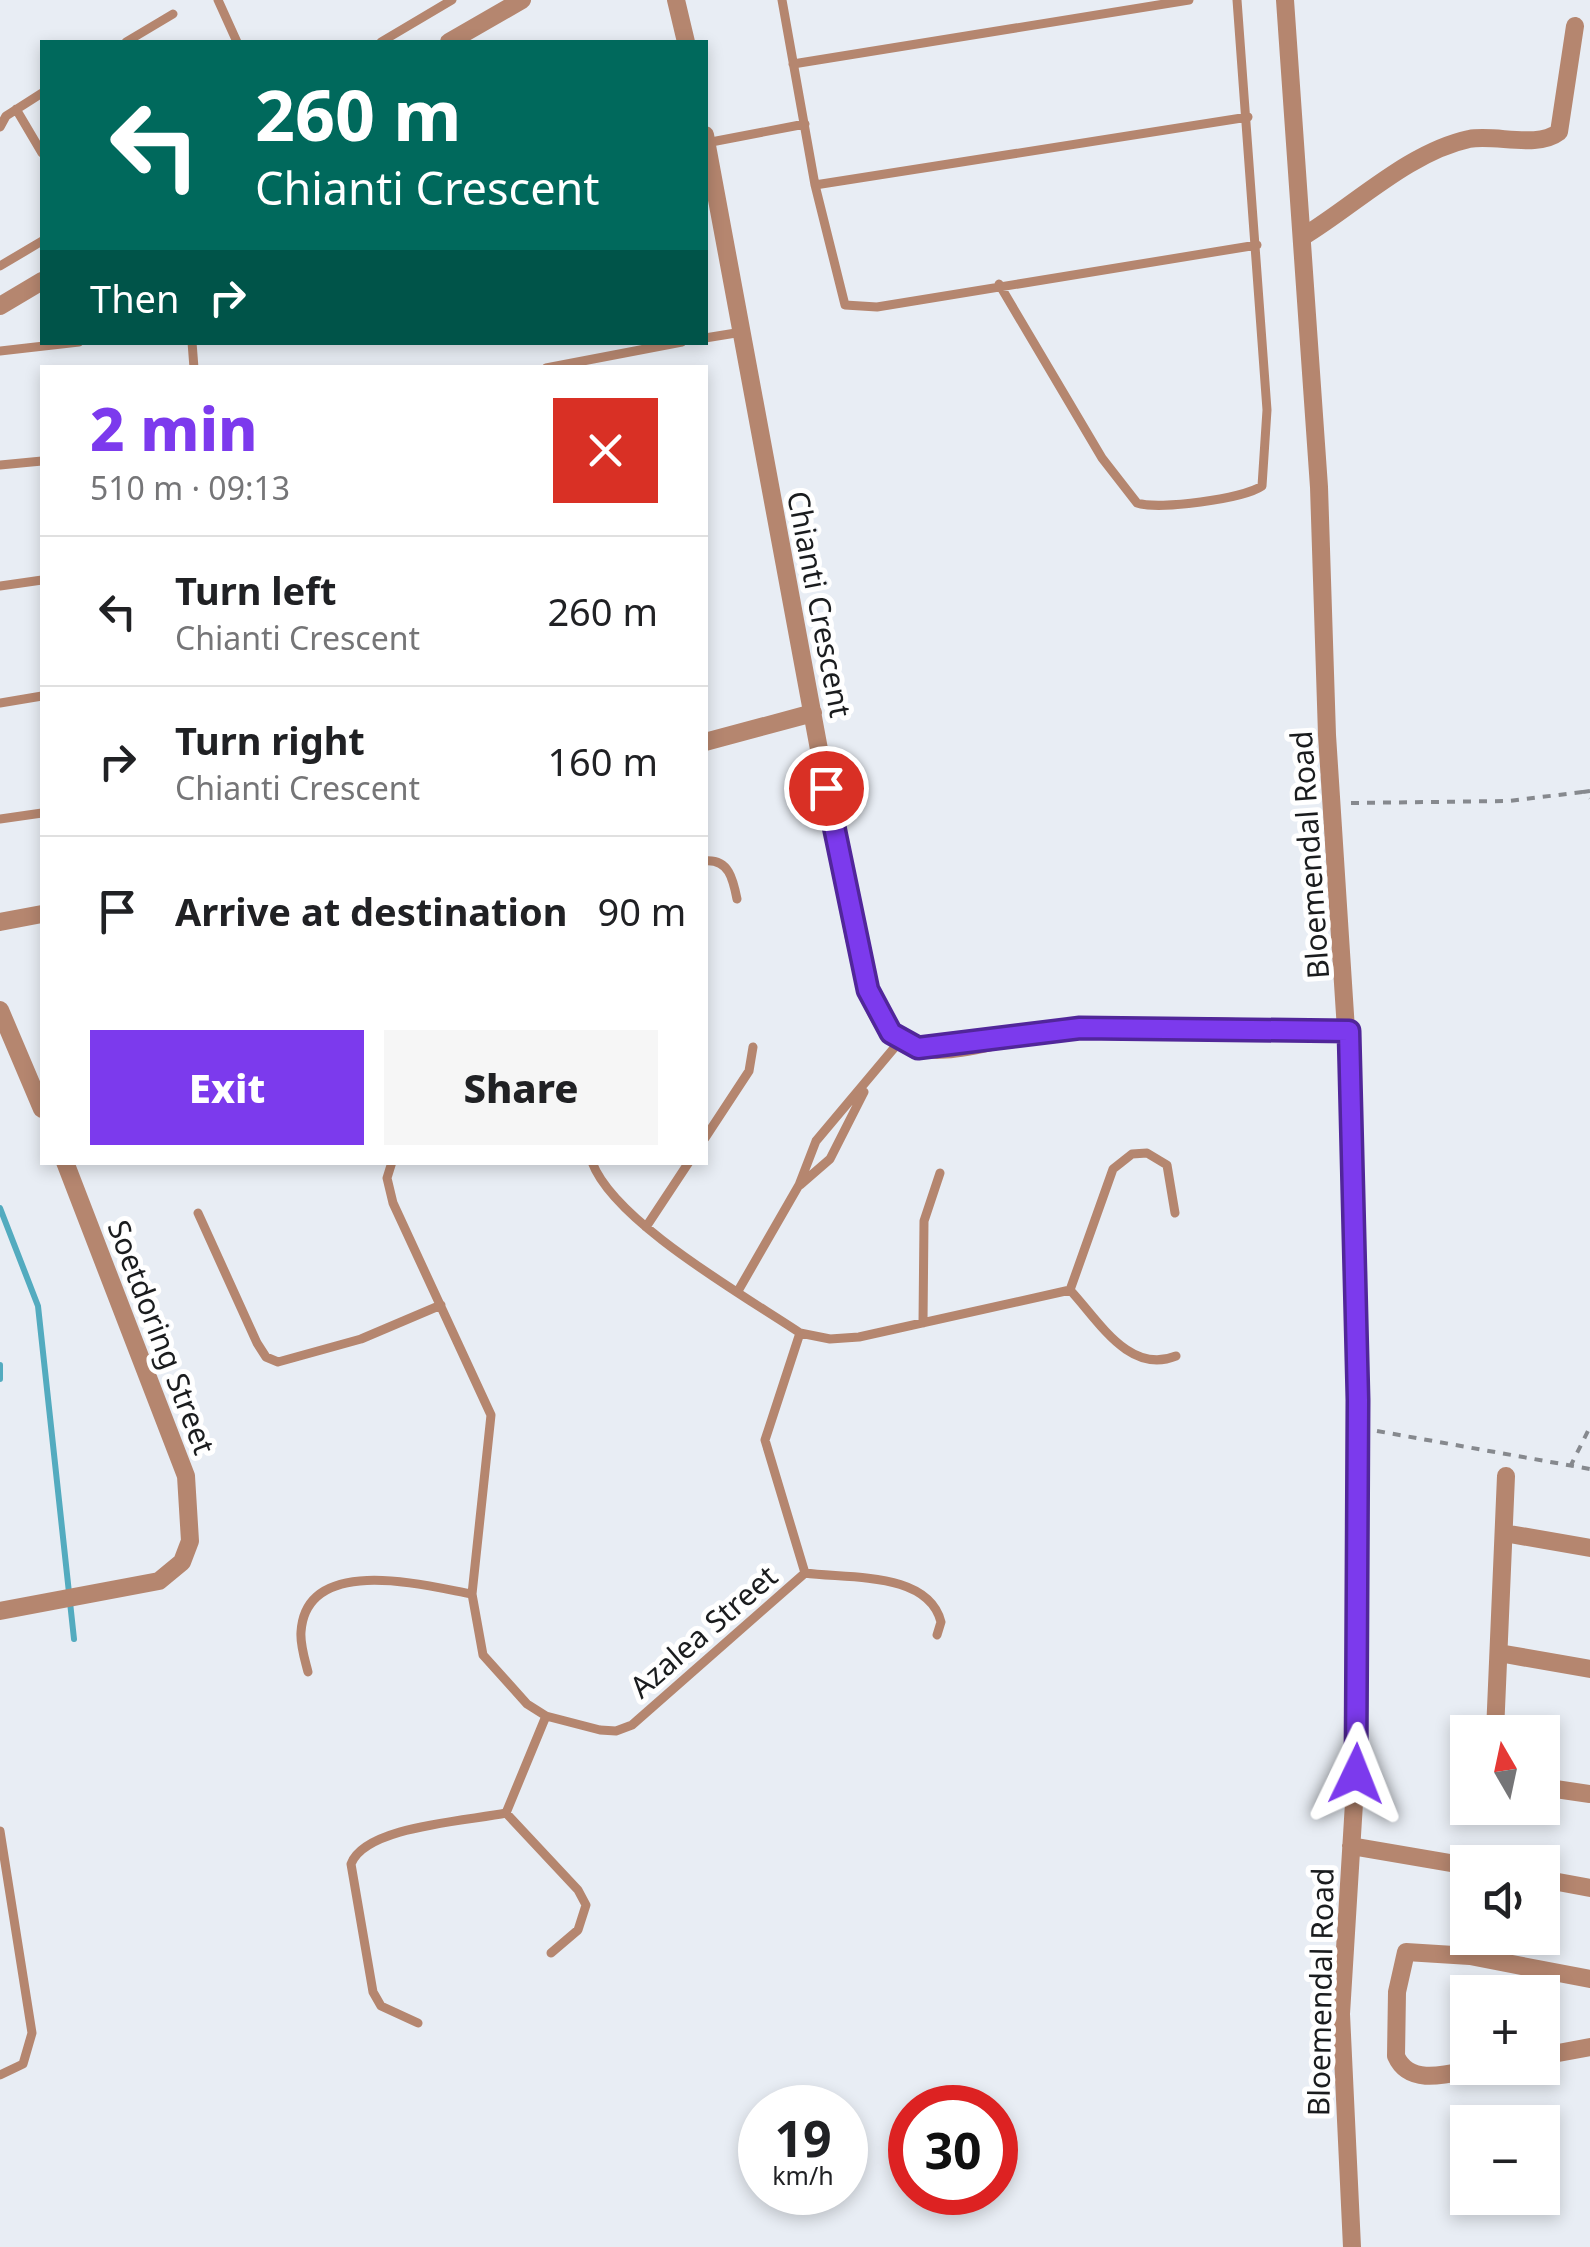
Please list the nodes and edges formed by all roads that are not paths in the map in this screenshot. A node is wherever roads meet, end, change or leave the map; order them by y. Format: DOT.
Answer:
graph roads {
  1 [pos="218,0"];
  2 [pos="452,0"];
  3 [pos="522,0"];
  4 [pos="676,0"];
  5 [pos="782,0"];
  6 [pos="1189,0"];
  7 [pos="1237,0"];
  8 [pos="1285,0"];
  9 [pos="174,14"];
  10 [pos="1575,26"];
  11 [pos="129,40"];
  12 [pos="236,40"];
  13 [pos="383,40"];
  14 [pos="452,40"];
  15 [pos="686,40"];
  16 [pos="793,64"];
  17 [pos="40,94"];
  18 [pos="16,108"];
  19 [pos="3,111"];
  20 [pos="1248,117"];
  21 [pos="805,124"];
  22 [pos="0,126"];
  23 [pos="708,139"];
  24 [pos="40,150"];
  25 [pos="708,150"];
  26 [pos="815,185"];
  27 [pos="1304,236"];
  28 [pos="40,243"];
  29 [pos="1257,245"];
  30 [pos="0,266"];
  31 [pos="40,282"];
  32 [pos="999,284"];
  33 [pos="0,306"];
  34 [pos="742,332"];
  35 [pos="708,338"];
  36 [pos="53,345"];
  37 [pos="666,345"];
  38 [pos="0,351"];
  39 [pos="562,365"];
  40 [pos="40,461"];
  41 [pos="0,465"];
  42 [pos="40,580"];
  43 [pos="0,586"];
  44 [pos="40,696"];
  45 [pos="0,702"];
  46 [pos="812,713"];
  47 [pos="708,741"];
  48 [pos="40,813"];
  49 [pos="0,819"];
  50 [pos="708,860"];
  51 [pos="737,900"];
  52 [pos="40,914"];
  53 [pos="0,922"];
  54 [pos="0,1010"];
  55 [pos="1349,1031"];
  56 [pos="900,1042"];
  57 [pos="754,1047"];
  58 [pos="867,1085"];
  59 [pos="40,1104"];
  60 [pos="708,1133"];
  61 [pos="66,1165"];
  62 [pos="391,1165"];
  63 [pos="594,1165"];
  64 [pos="686,1165"];
  65 [pos="940,1173"];
  66 [pos="799,1185"];
  67 [pos="198,1213"];
  68 [pos="1175,1214"];
  69 [pos="646,1226"];
  70 [pos="1070,1290"];
  71 [pos="738,1292"];
  72 [pos="442,1305"];
  73 [pos="924,1323"];
  74 [pos="800,1333"];
  75 [pos="1176,1356"];
  76 [pos="1506,1476"];
  77 [pos="1504,1533"];
  78 [pos="1590,1548"];
  79 [pos="805,1573"];
  80 [pos="472,1594"];
  81 [pos="0,1611"];
  82 [pos="937,1635"];
  83 [pos="1499,1652"];
  84 [pos="1590,1669"];
  85 [pos="308,1672"];
  86 [pos="1496,1715"];
  87 [pos="546,1716"];
  88 [pos="1560,1790"];
  89 [pos="1590,1794"];
  90 [pos="506,1814"];
  91 [pos="0,1831"];
  92 [pos="1350,1846"];
  93 [pos="1450,1863"];
  94 [pos="1560,1883"];
  95 [pos="1590,1888"];
  96 [pos="552,1952"];
  97 [pos="1590,1979"];
  98 [pos="418,2023"];
  99 [pos="1590,2047"];
  100 [pos="1560,2053"];
  101 [pos="1450,2072"];
  102 [pos="0,2075"];
  103 [pos="1352,2247"];
  1 -- 12 [label="lane"];
  2 -- 13 [label="lane"];
  3 -- 14 [label="street"];
  4 -- 15 [label="street"];
  5 -- 16 [label="lane"];
  6 -- 16 [label="lane"];
  7 -- 20 [label="lane"];
  8 -- 27 [label="street, Bloemendal Road"];
  9 -- 11 [label="lane"];
  10 -- 27 [label="street"];
  16 -- 21 [label="lane"];
  17 -- 18 [label="lane"];
  18 -- 19 [label="lane"];
  18 -- 24 [label="lane"];
  19 -- 22 [label="lane"];
  20 -- 26 [label="lane"];
  20 -- 29 [label="lane"];
  21 -- 23 [label="lane"];
  21 -- 26 [label="lane"];
  25 -- 34 [label="street, Chianti Crescent"];
  26 -- 32 [label="lane"];
  27 -- 55 [label="street, Bloemendal Road"];
  28 -- 30 [label="lane"];
  29 -- 32 [label="lane"];
  29 -- 32 [label="lane"];
  31 -- 33 [label="street"];
  34 -- 35 [label="lane"];
  34 -- 46 [label="street, Chianti Crescent"];
  36 -- 38 [label="lane"];
  37 -- 39 [label="lane"];
  40 -- 41 [label="lane"];
  42 -- 43 [label="lane"];
  44 -- 45 [label="lane"];
  46 -- 47 [label="street"];
  46 -- 56 [label="street, Chianti Crescent"];
  48 -- 49 [label="lane"];
  50 -- 51 [label="lane"];
  52 -- 53 [label="street"];
  54 -- 59 [label="street"];
  55 -- 56 [label="street"];
  55 -- 92 [label="street, Bloemendal Road"];
  56 -- 58 [label="lane"];
  57 -- 60 [label="lane"];
  58 -- 66 [label="lane"];
  58 -- 66 [label="lane"];
  61 -- 81 [label="street, Soetdoring Street"];
  62 -- 72 [label="lane, Azalea Street"];
  63 -- 69 [label="lane"];
  64 -- 69 [label="lane"];
  65 -- 73 [label="lane"];
  66 -- 71 [label="lane"];
  67 -- 72 [label="lane"];
  68 -- 70 [label="lane"];
  69 -- 71 [label="lane"];
  70 -- 73 [label="lane"];
  70 -- 75 [label="lane"];
  71 -- 74 [label="lane"];
  72 -- 80 [label="lane, Azalea Street"];
  73 -- 74 [label="lane"];
  74 -- 79 [label="lane"];
  76 -- 77 [label="street"];
  77 -- 78 [label="street"];
  77 -- 83 [label="street"];
  79 -- 82 [label="lane"];
  79 -- 87 [label="lane, Azalea Street"];
  80 -- 85 [label="lane"];
  80 -- 87 [label="lane, Azalea Street"];
  83 -- 84 [label="street"];
  83 -- 86 [label="street"];
  87 -- 90 [label="lane"];
  88 -- 89 [label="street"];
  90 -- 96 [label="lane"];
  90 -- 98 [label="lane"];
  91 -- 102 [label="lane"];
  92 -- 93 [label="street"];
  92 -- 103 [label="street, Bloemendal Road"];
  94 -- 95 [label="street"];
  97 -- 101 [label="street"];
  99 -- 100 [label="street"];
}
